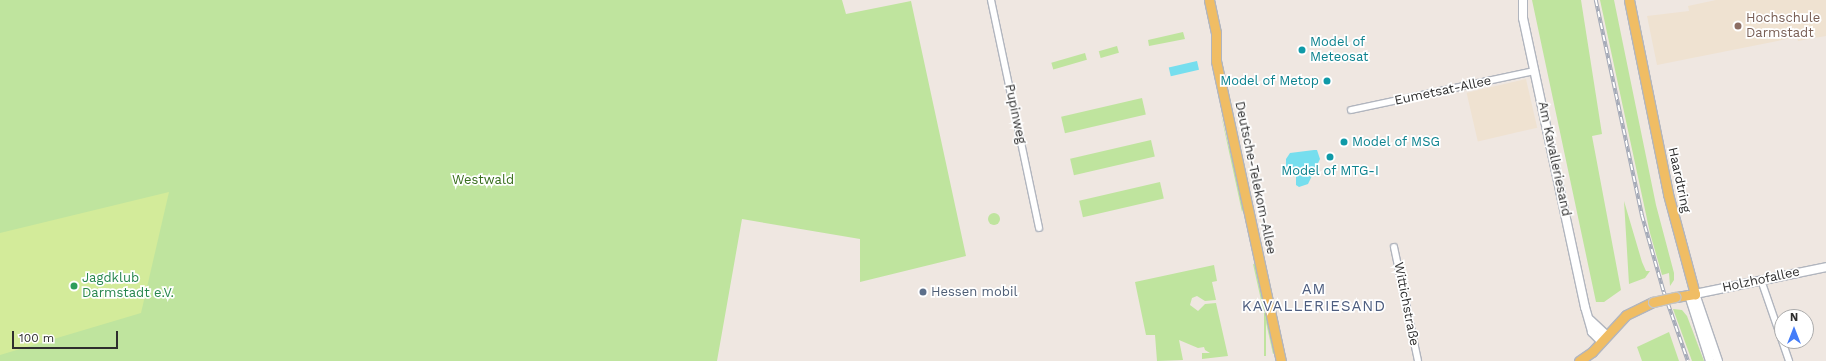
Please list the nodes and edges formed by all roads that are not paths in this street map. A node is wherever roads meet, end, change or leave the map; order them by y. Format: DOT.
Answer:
graph roads {
  1 [pos="991,0"];
  2 [pos="1209,0"];
  3 [pos="1523,0"];
  4 [pos="1629,0"];
  5 [pos="1535,71"];
  6 [pos="1351,110"];
  7 [pos="1040,228"];
  8 [pos="1394,247"];
  9 [pos="1826,267"];
  10 [pos="1760,280"];
  11 [pos="1692,294"];
  12 [pos="1604,339"];
  13 [pos="1281,361"];
  14 [pos="1418,361"];
  15 [pos="1579,361"];
  16 [pos="1710,361"];
  17 [pos="1718,361"];
  18 [pos="1789,361"];
  1 -- 7 [label="street, Pupinweg"];
  2 -- 13 [label="main road, Deutsche-Telekom-Allee"];
  3 -- 5 [label="street, Am Kavalleriesand"];
  4 -- 11 [label="main road, Haardtring"];
  5 -- 6 [label="street, Eumetsat-Allee"];
  5 -- 12 [label="street, Am Kavalleriesand"];
  8 -- 14 [label="street, Wittichstraße"];
  9 -- 10 [label="street, Holzhofallee"];
  10 -- 11 [label="street, Holzhofallee"];
  10 -- 18 [label="street"];
  11 -- 12 [label="main road, bridge"];
  11 -- 16 [label="street, Haardtring"];
  11 -- 17 [label="street, Haardtring"];
  12 -- 15 [label="main road"];
}
